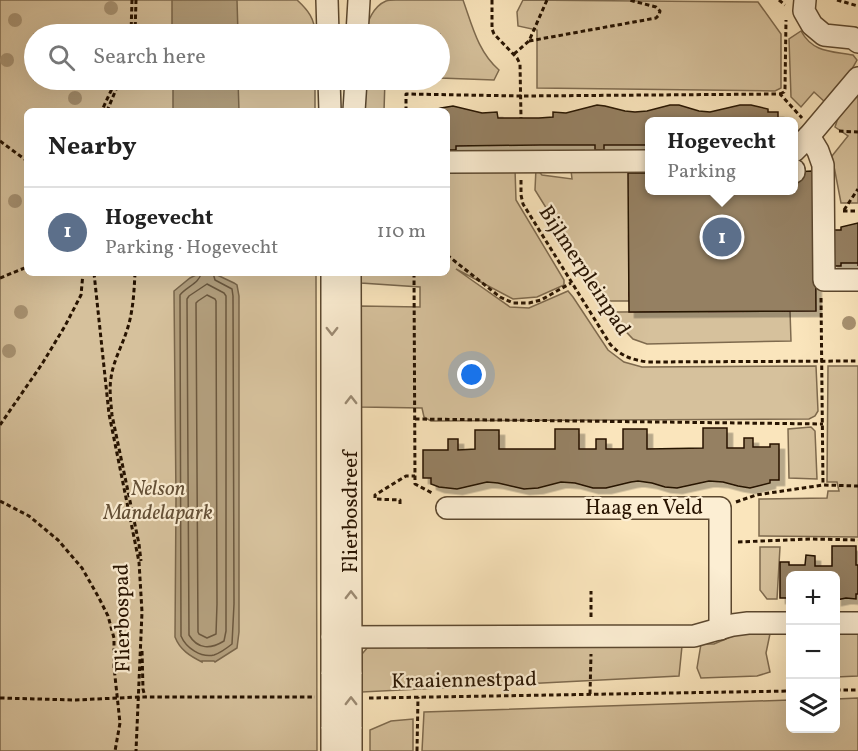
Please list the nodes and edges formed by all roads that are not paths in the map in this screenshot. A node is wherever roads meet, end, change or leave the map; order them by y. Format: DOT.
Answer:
graph roads {
  1 [pos="327,0"];
  2 [pos="359,0"];
  3 [pos="805,0"];
  4 [pos="328,24"];
  5 [pos="358,24"];
  6 [pos="858,42"];
  7 [pos="858,78"];
  8 [pos="329,90"];
  9 [pos="355,90"];
  10 [pos="330,108"];
  11 [pos="354,108"];
  12 [pos="805,139"];
  13 [pos="645,160"];
  14 [pos="450,162"];
  15 [pos="332,276"];
  16 [pos="350,276"];
  17 [pos="858,280"];
  18 [pos="447,508"];
  19 [pos="858,622"];
  20 [pos="786,623"];
  21 [pos="840,623"];
  22 [pos="720,629"];
  23 [pos="342,637"];
  24 [pos="341,727"];
  25 [pos="332,751"];
  26 [pos="351,751"];
  1 -- 4 [label="street"];
  2 -- 5 [label="street"];
  3 -- 6 [label="street"];
  7 -- 12 [label="street"];
  8 -- 10 [label="street"];
  9 -- 11 [label="street"];
  12 -- 17 [label="street"];
  13 -- 14 [label="street"];
  15 -- 23 [label="street, Flierbosdreef, one-way"];
  23 -- 16 [label="street, Flierbosdreef, one-way"];
  18 -- 22 [label="street, Haag en Veld"];
  19 -- 21 [label="street"];
  20 -- 22 [label="street"];
  22 -- 23 [label="street"];
  23 -- 24 [label="street, Flierbosdreef, bridge"];
  24 -- 25 [label="street, Flierbosdreef"];
  24 -- 26 [label="street, Flierbosdreef"];
}
